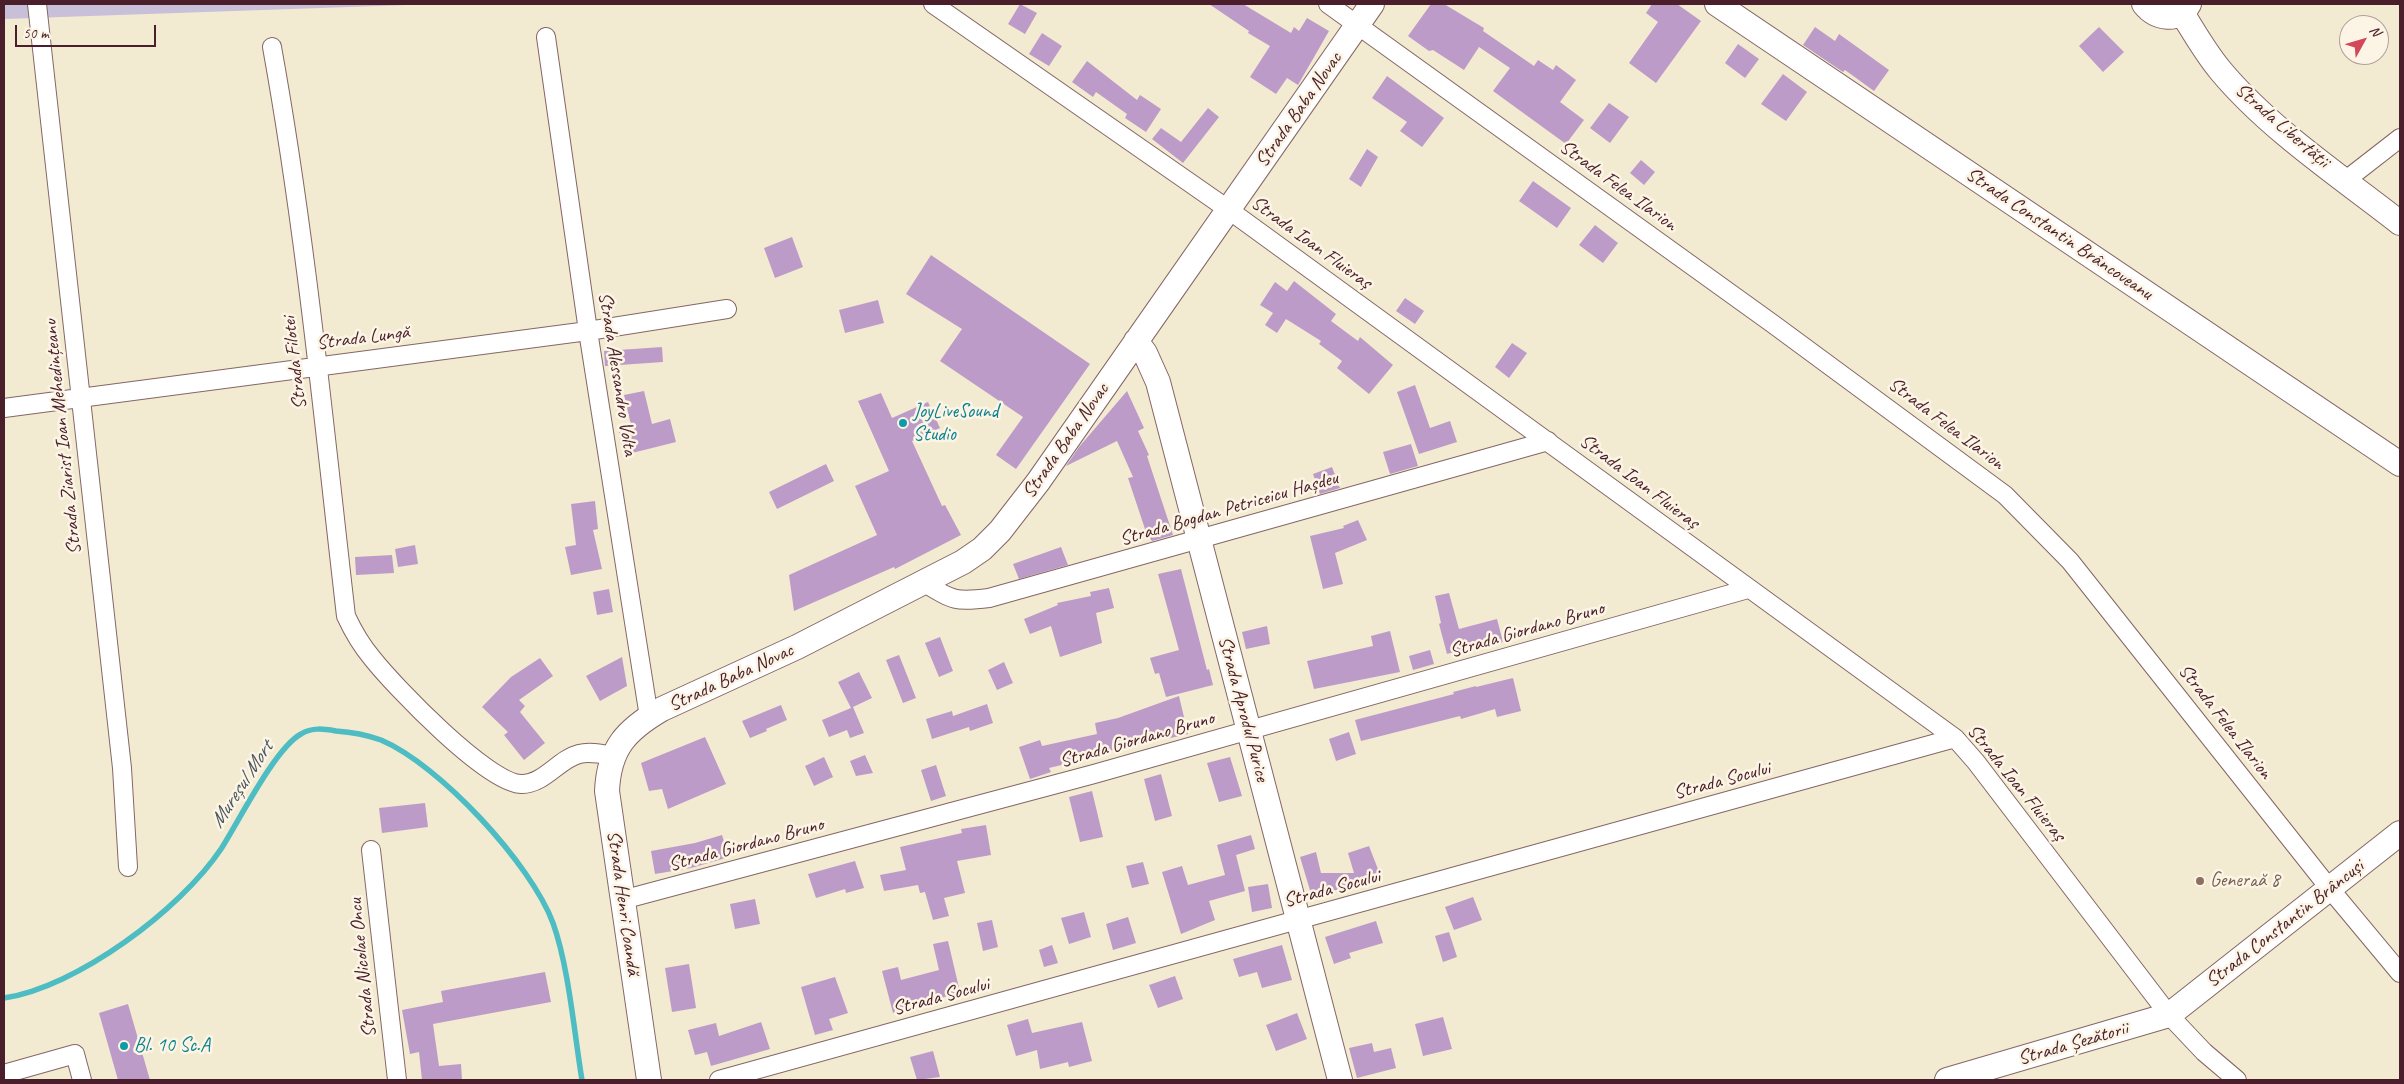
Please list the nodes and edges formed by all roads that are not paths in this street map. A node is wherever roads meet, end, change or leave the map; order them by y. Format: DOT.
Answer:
graph roads {
  1 [pos="36,4"];
  2 [pos="933,4"];
  3 [pos="1328,4"];
  4 [pos="1372,4"];
  5 [pos="1717,4"];
  6 [pos="2144,4"];
  7 [pos="2186,8"];
  8 [pos="1358,24"];
  9 [pos="546,36"];
  10 [pos="272,47"];
  11 [pos="2400,138"];
  12 [pos="2346,180"];
  13 [pos="1229,210"];
  14 [pos="2400,223"];
  15 [pos="727,309"];
  16 [pos="588,331"];
  17 [pos="1136,341"];
  18 [pos="317,365"];
  19 [pos="80,399"];
  20 [pos="4,408"];
  21 [pos="1548,441"];
  22 [pos="2400,464"];
  23 [pos="1199,539"];
  24 [pos="924,583"];
  25 [pos="1748,589"];
  26 [pos="640,724"];
  27 [pos="1249,730"];
  28 [pos="1955,738"];
  29 [pos="613,756"];
  30 [pos="2400,833"];
  31 [pos="371,850"];
  32 [pos="128,867"];
  33 [pos="2330,888"];
  34 [pos="622,900"];
  35 [pos="1299,920"];
  36 [pos="2400,973"];
  37 [pos="2169,1016"];
  38 [pos="4,1074"];
  39 [pos="1981,1076"];
  40 [pos="82,1080"];
  41 [pos="397,1080"];
  42 [pos="649,1080"];
  43 [pos="719,1080"];
  44 [pos="1340,1080"];
  45 [pos="1947,1080"];
  46 [pos="2237,1080"];
  1 -- 19 [label="street, Strada Ziarist Ioan Mehedințeanu"];
  2 -- 13 [label="street, Strada Ioan Fluieraș"];
  3 -- 8 [label="street, Strada Felea Ilarion"];
  4 -- 8 [label="street, Strada Baba Novac"];
  5 -- 22 [label="street, Strada Constantin Brâncoveanu"];
  6 -- 7 [label="street"];
  7 -- 12 [label="street, Strada Libertății"];
  8 -- 13 [label="street, Strada Baba Novac"];
  8 -- 33 [label="street, Strada Felea Ilarion"];
  9 -- 16 [label="street, Strada Alessandro Volta"];
  10 -- 18 [label="street, Strada Filotei"];
  11 -- 12 [label="street"];
  12 -- 14 [label="street, Strada Libertății"];
  13 -- 17 [label="street, Strada Baba Novac"];
  13 -- 21 [label="street, Strada Ioan Fluieraș"];
  15 -- 16 [label="street, Strada Lungă"];
  16 -- 18 [label="street, Strada Lungă"];
  16 -- 26 [label="street, Strada Alessandro Volta"];
  17 -- 23 [label="street, Strada Aprodul Purice"];
  17 -- 24 [label="street, Strada Baba Novac"];
  18 -- 19 [label="street, Strada Lungă"];
  18 -- 29 [label="street, Strada Filotei"];
  19 -- 20 [label="street, Strada Lungă"];
  19 -- 32 [label="street, Strada Ziarist Ioan Mehedințeanu"];
  21 -- 23 [label="street, Strada Bogdan Petriceicu Hașdeu"];
  21 -- 25 [label="street, Strada Ioan Fluieraș"];
  23 -- 24 [label="street, Strada Bogdan Petriceicu Hașdeu"];
  23 -- 27 [label="street, Strada Aprodul Purice"];
  24 -- 26 [label="street, Strada Baba Novac"];
  25 -- 27 [label="street, Strada Giordano Bruno"];
  25 -- 28 [label="street, Strada Ioan Fluieraș"];
  26 -- 29 [label="street, Strada Henri Coandă"];
  27 -- 34 [label="street, Strada Giordano Bruno"];
  27 -- 35 [label="street, Strada Aprodul Purice"];
  28 -- 35 [label="street, Strada Socului"];
  28 -- 37 [label="street, Strada Ioan Fluieraș"];
  29 -- 34 [label="street, Strada Henri Coandă"];
  30 -- 33 [label="street, Strada Constantin Brâncuși"];
  31 -- 41 [label="street, Strada Nicolae Oncu"];
  33 -- 36 [label="street, Strada Felea Ilarion"];
  33 -- 37 [label="street, Strada Constantin Brâncuși"];
  34 -- 42 [label="street, Strada Henri Coandă"];
  35 -- 43 [label="street, Strada Socului"];
  35 -- 44 [label="street, Strada Aprodul Purice"];
  37 -- 39 [label="street, Strada Șezătorii"];
  37 -- 46 [label="street, Strada Ioan Fluieraș"];
  38 -- 40 [label="street"];
  39 -- 45 [label="street, Strada Șezătorii"];
}
